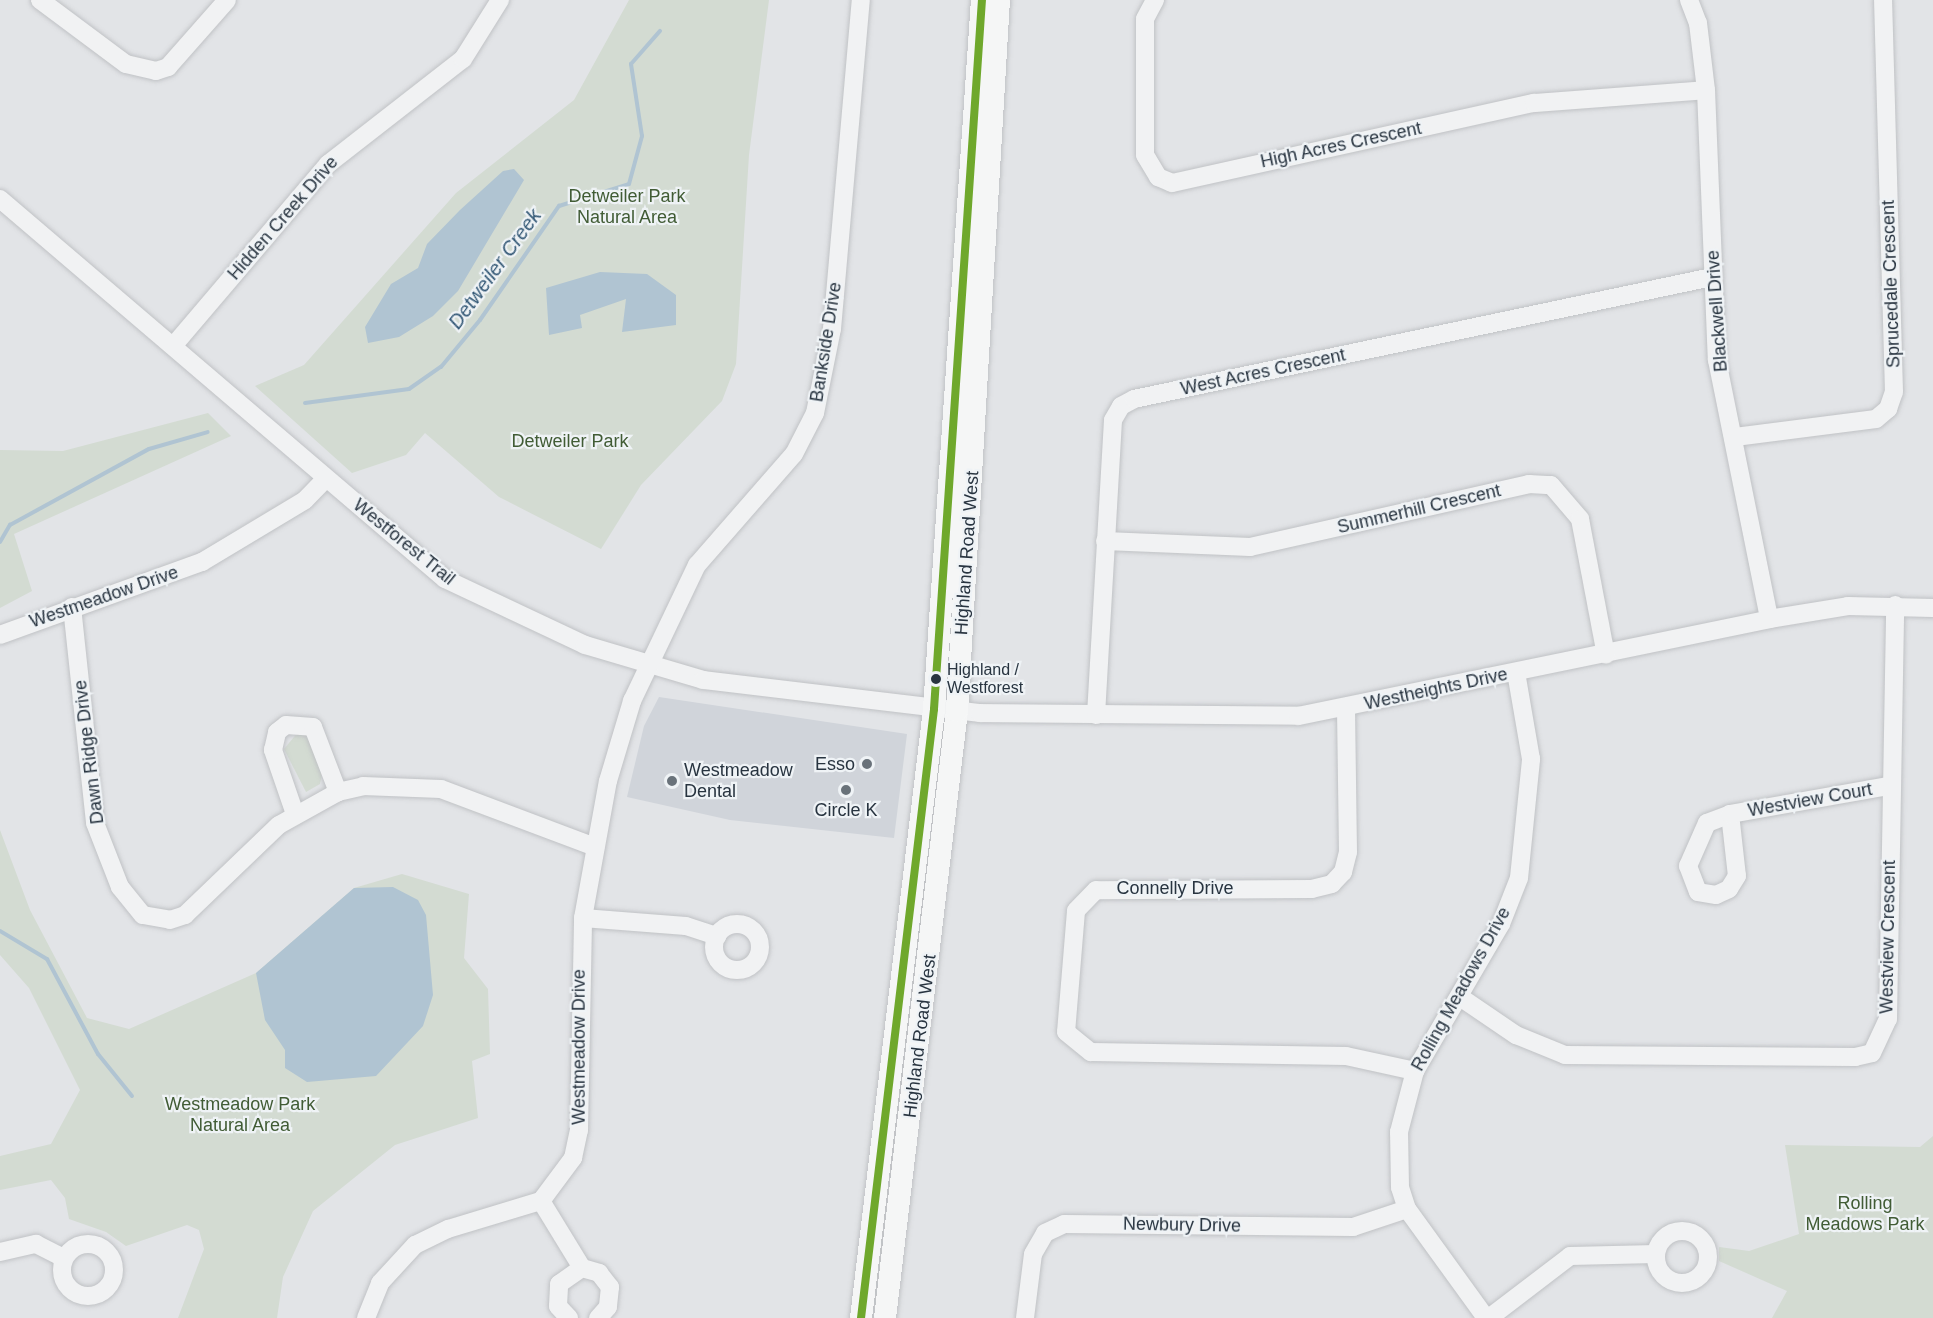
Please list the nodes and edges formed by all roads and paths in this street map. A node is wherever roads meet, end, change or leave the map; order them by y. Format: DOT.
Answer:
graph roads {
  1 [pos="40,0"];
  2 [pos="226,0"];
  3 [pos="500,0"];
  4 [pos="861,0"];
  5 [pos="982,0"];
  6 [pos="999,0"];
  7 [pos="1155,0"];
  8 [pos="1689,0"];
  9 [pos="1883,0"];
  10 [pos="1706,90"];
  11 [pos="0,199"];
  12 [pos="1712,277"];
  13 [pos="174,345"];
  14 [pos="1735,437"];
  15 [pos="326,478"];
  16 [pos="1105,541"];
  17 [pos="1895,605"];
  18 [pos="72,607"];
  19 [pos="1933,608"];
  20 [pos="1769,619"];
  21 [pos="0,635"];
  22 [pos="1606,655"];
  23 [pos="647,666"];
  24 [pos="1516,672"];
  25 [pos="934,709"];
  26 [pos="1346,709"];
  27 [pos="957,711"];
  28 [pos="1096,715"];
  29 [pos="1889,786"];
  30 [pos="338,792"];
  31 [pos="296,814"];
  32 [pos="1730,814"];
  33 [pos="595,846"];
  34 [pos="583,918"];
  35 [pos="717,936"];
  36 [pos="1460,997"];
  37 [pos="1415,1071"];
  38 [pos="542,1201"];
  39 [pos="1407,1209"];
  40 [pos="0,1252"];
  41 [pos="1656,1254"];
  42 [pos="64,1258"];
  43 [pos="582,1268"];
  44 [pos="366,1318"];
  45 [pos="569,1318"];
  46 [pos="598,1318"];
  47 [pos="861,1318"];
  48 [pos="885,1318"];
  49 [pos="1025,1318"];
  50 [pos="1488,1318"];
  1 -- 2 [label="street"];
  3 -- 13 [label="street, Hidden Creek Drive"];
  4 -- 23 [label="street, Bankside Drive"];
  5 -- 25 [label="main road, Highland Road West"];
  6 -- 27 [label="main road, Highland Road West"];
  7 -- 10 [label="street, High Acres Crescent"];
  8 -- 10 [label="street, Blackwell Drive"];
  9 -- 14 [label="street, Sprucedale Crescent"];
  10 -- 12 [label="street, Blackwell Drive"];
  11 -- 13 [label="street, Westforest Trail"];
  12 -- 14 [label="street, Blackwell Drive"];
  12 -- 16 [label="street, West Acres Crescent"];
  13 -- 15 [label="street, Westforest Trail"];
  14 -- 20 [label="street, Blackwell Drive"];
  15 -- 18 [label="street, Westmeadow Drive"];
  15 -- 23 [label="street, Westforest Trail"];
  16 -- 22 [label="street, Summerhill Crescent"];
  16 -- 28 [label="street, West Acres Crescent"];
  17 -- 19 [label="street, Westheights Drive"];
  17 -- 20 [label="street, Westheights Drive"];
  17 -- 29 [label="street, Westview Crescent"];
  18 -- 21 [label="street, Westmeadow Drive"];
  18 -- 31 [label="street, Dawn Ridge Drive"];
  20 -- 22 [label="street, Westheights Drive"];
  22 -- 24 [label="street, Westheights Drive"];
  23 -- 25 [label="street, Westforest Trail"];
  23 -- 33 [label="street, Westmeadow Drive"];
  24 -- 26 [label="street, Westheights Drive"];
  24 -- 36 [label="street, Rolling Meadows Drive"];
  25 -- 27 [label="street, Westheights Drive"];
  25 -- 47 [label="main road, Highland Road West"];
  26 -- 28 [label="street, Westheights Drive"];
  26 -- 37 [label="street, Connelly Drive"];
  27 -- 28 [label="street, Westheights Drive"];
  27 -- 48 [label="main road, Highland Road West"];
  29 -- 32 [label="street, Westview Court"];
  29 -- 36 [label="street, Westview Crescent"];
  30 -- 31 [label="street, Dawn Ridge Drive"];
  30 -- 31 [label="street"];
  30 -- 33 [label="street, Dawn Ridge Drive"];
  33 -- 34 [label="street, Westmeadow Drive"];
  34 -- 35 [label="street"];
  34 -- 38 [label="street, Westmeadow Drive"];
  36 -- 37 [label="street, Rolling Meadows Drive"];
  37 -- 39 [label="street, Rolling Meadows Drive"];
  38 -- 43 [label="street"];
  38 -- 44 [label="street"];
  39 -- 49 [label="street, Newbury Drive"];
  39 -- 50 [label="street, Rolling Meadows Drive"];
  40 -- 42 [label="street"];
  41 -- 50 [label="street"];
  43 -- 45 [label="street"];
  43 -- 46 [label="street"];
}
